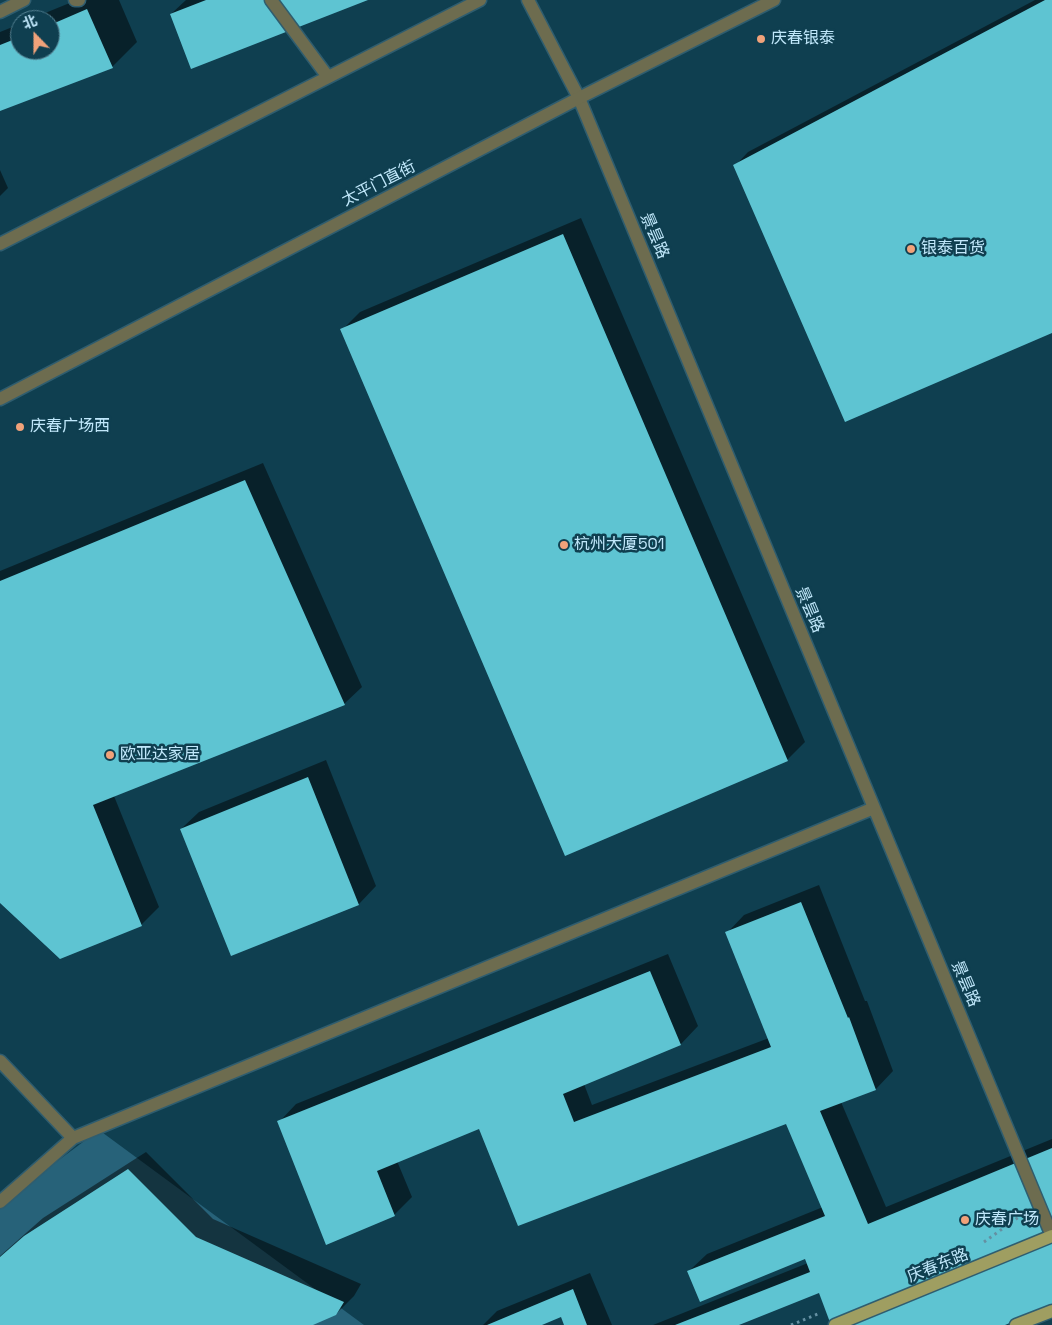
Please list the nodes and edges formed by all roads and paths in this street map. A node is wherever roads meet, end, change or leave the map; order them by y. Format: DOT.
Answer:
graph roads {
  1 [pos="24,0"];
  2 [pos="75,0"];
  3 [pos="79,0"];
  4 [pos="271,0"];
  5 [pos="480,0"];
  6 [pos="528,0"];
  7 [pos="774,0"];
  8 [pos="0,12"];
  9 [pos="328,77"];
  10 [pos="579,98"];
  11 [pos="0,244"];
  12 [pos="0,399"];
  13 [pos="874,808"];
  14 [pos="0,1061"];
  15 [pos="73,1138"];
  16 [pos="0,1202"];
  17 [pos="1052,1236"];
  18 [pos="1052,1311"];
  19 [pos="835,1325"];
  20 [pos="1016,1325"];
  1 -- 8 [label="street"];
  2 -- 3 [label="street"];
  4 -- 9 [label="street"];
  5 -- 9 [label="street"];
  6 -- 10 [label="street, 景昙路"];
  7 -- 10 [label="street, 太平门直街"];
  9 -- 11 [label="street"];
  10 -- 12 [label="street, 太平门直街"];
  10 -- 13 [label="street, 景昙路"];
  13 -- 15 [label="street"];
  13 -- 17 [label="street, 景昙路"];
  14 -- 15 [label="street"];
  15 -- 16 [label="street"];
  17 -- 19 [label="main road, 庆春东路"];
  18 -- 20 [label="main road"];
}
